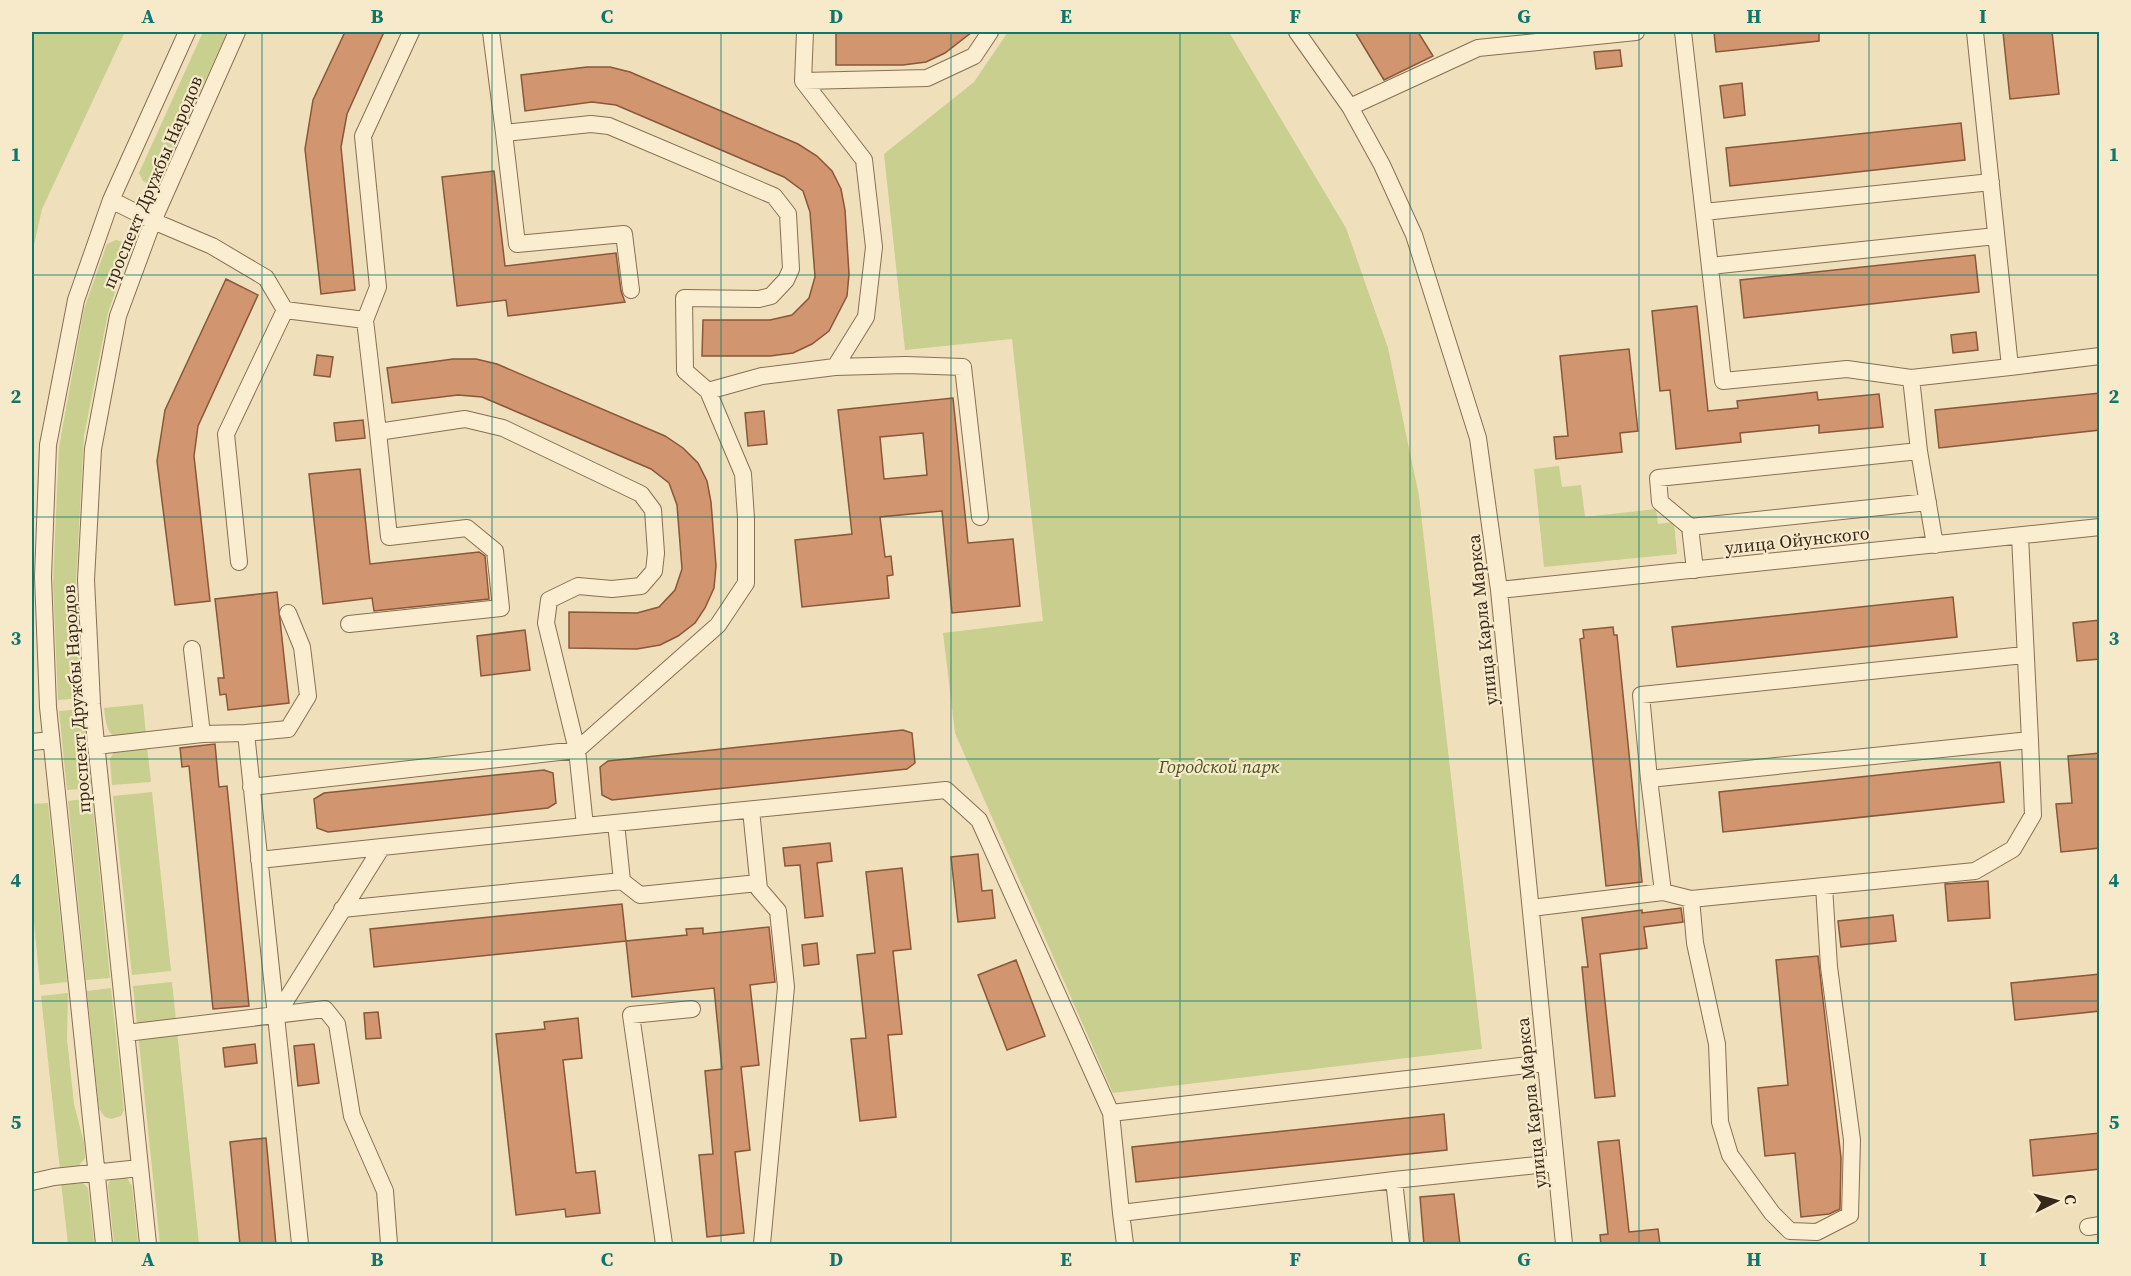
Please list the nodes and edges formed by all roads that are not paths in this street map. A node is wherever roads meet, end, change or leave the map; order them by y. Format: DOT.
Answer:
graph roads {
  1 [pos="187,32"];
  2 [pos="237,32"];
  3 [pos="411,32"];
  4 [pos="490,32"];
  5 [pos="805,32"];
  6 [pos="990,32"];
  7 [pos="1297,32"];
  8 [pos="1636,32"];
  9 [pos="1683,32"];
  10 [pos="1975,32"];
  11 [pos="803,81"];
  12 [pos="1350,107"];
  13 [pos="504,133"];
  14 [pos="1991,182"];
  15 [pos="111,200"];
  16 [pos="1704,212"];
  17 [pos="153,221"];
  18 [pos="1996,236"];
  19 [pos="1710,266"];
  20 [pos="631,290"];
  21 [pos="285,310"];
  22 [pos="365,320"];
  23 [pos="2100,356"];
  24 [pos="835,367"];
  25 [pos="2010,367"];
  26 [pos="1911,378"];
  27 [pos="708,391"];
  28 [pos="378,432"];
  29 [pos="1919,451"];
  30 [pos="1928,502"];
  31 [pos="980,517"];
  32 [pos="1690,526"];
  33 [pos="2100,527"];
  34 [pos="2020,536"];
  35 [pos="1935,545"];
  36 [pos="239,562"];
  37 [pos="1695,570"];
  38 [pos="1499,590"];
  39 [pos="288,613"];
  40 [pos="349,624"];
  41 [pos="192,649"];
  42 [pos="2024,654"];
  43 [pos="246,733"];
  44 [pos="202,734"];
  45 [pos="51,740"];
  46 [pos="2030,740"];
  47 [pos="32,742"];
  48 [pos="96,746"];
  49 [pos="577,750"];
  50 [pos="1649,779"];
  51 [pos="251,787"];
  52 [pos="751,810"];
  53 [pos="616,823"];
  54 [pos="585,826"];
  55 [pos="381,847"];
  56 [pos="259,860"];
  57 [pos="622,881"];
  58 [pos="758,883"];
  59 [pos="1824,886"];
  60 [pos="1663,892"];
  61 [pos="1691,899"];
  62 [pos="1531,908"];
  63 [pos="342,909"];
  64 [pos="692,1009"];
  65 [pos="276,1016"];
  66 [pos="126,1033"];
  67 [pos="1546,1063"];
  68 [pos="1111,1113"];
  69 [pos="1556,1163"];
  70 [pos="140,1168"];
  71 [pos="96,1172"];
  72 [pos="1394,1180"];
  73 [pos="32,1182"];
  74 [pos="1120,1213"];
  75 [pos="104,1245"];
  76 [pos="148,1245"];
  77 [pos="300,1245"];
  78 [pos="389,1245"];
  79 [pos="664,1245"];
  80 [pos="762,1245"];
  81 [pos="1125,1245"];
  82 [pos="1401,1245"];
  83 [pos="1564,1245"];
  1 -- 15 [label="street, проспект Дружбы Народов"];
  2 -- 17 [label="street, проспект Дружбы Народов"];
  3 -- 22 [label="street"];
  4 -- 13 [label="street"];
  5 -- 11 [label="street"];
  6 -- 11 [label="street"];
  7 -- 12 [label="street, улица Карла Маркса"];
  8 -- 12 [label="street"];
  9 -- 16 [label="street"];
  10 -- 14 [label="street"];
  11 -- 24 [label="street"];
  12 -- 38 [label="street, улица Карла Маркса"];
  13 -- 20 [label="street"];
  13 -- 27 [label="street"];
  14 -- 16 [label="street"];
  14 -- 18 [label="street"];
  15 -- 17 [label="street"];
  15 -- 45 [label="street, проспект Дружбы Народов"];
  16 -- 19 [label="street"];
  17 -- 21 [label="street"];
  17 -- 48 [label="street, проспект Дружбы Народов"];
  18 -- 19 [label="street"];
  18 -- 25 [label="street"];
  19 -- 26 [label="street"];
  21 -- 22 [label="street"];
  21 -- 36 [label="street"];
  22 -- 28 [label="street"];
  23 -- 25 [label="street"];
  24 -- 27 [label="street"];
  24 -- 31 [label="street"];
  25 -- 26 [label="street"];
  26 -- 29 [label="street"];
  27 -- 49 [label="street"];
  28 -- 40 [label="street"];
  28 -- 49 [label="street"];
  29 -- 30 [label="street"];
  29 -- 32 [label="street"];
  30 -- 32 [label="street"];
  30 -- 35 [label="street"];
  32 -- 37 [label="street"];
  33 -- 34 [label="street, улица Ойунского"];
  34 -- 35 [label="street, улица Ойунского"];
  34 -- 42 [label="street"];
  35 -- 37 [label="street, улица Ойунского"];
  37 -- 38 [label="street, улица Ойунского"];
  38 -- 62 [label="street, улица Карла Маркса"];
  39 -- 43 [label="street"];
  41 -- 44 [label="street"];
  42 -- 46 [label="street"];
  42 -- 50 [label="street"];
  43 -- 44 [label="street"];
  43 -- 51 [label="street"];
  44 -- 48 [label="street"];
  45 -- 47 [label="street"];
  45 -- 71 [label="street, проспект Дружбы Народов"];
  46 -- 50 [label="street"];
  46 -- 59 [label="street"];
  48 -- 66 [label="street, проспект Дружбы Народов"];
  49 -- 51 [label="street"];
  49 -- 54 [label="street"];
  50 -- 60 [label="street"];
  51 -- 56 [label="street"];
  52 -- 53 [label="street"];
  52 -- 58 [label="street"];
  52 -- 68 [label="street"];
  53 -- 54 [label="street"];
  53 -- 57 [label="street"];
  54 -- 55 [label="street"];
  55 -- 56 [label="street"];
  55 -- 63 [label="street"];
  56 -- 65 [label="street"];
  57 -- 58 [label="street"];
  57 -- 63 [label="street"];
  58 -- 80 [label="street"];
  59 -- 61 [label="street"];
  59 -- 61 [label="street"];
  60 -- 61 [label="street"];
  60 -- 62 [label="street"];
  62 -- 67 [label="street, улица Карла Маркса"];
  63 -- 65 [label="street"];
  64 -- 79 [label="street"];
  65 -- 66 [label="street"];
  65 -- 77 [label="street"];
  65 -- 78 [label="street"];
  66 -- 70 [label="street, проспект Дружбы Народов"];
  67 -- 68 [label="street"];
  67 -- 69 [label="street, улица Карла Маркса"];
  68 -- 74 [label="street"];
  69 -- 72 [label="street"];
  69 -- 83 [label="street, улица Карла Маркса"];
  70 -- 71 [label="street"];
  70 -- 76 [label="street, проспект Дружбы Народов"];
  71 -- 73 [label="street"];
  71 -- 75 [label="street, проспект Дружбы Народов"];
  72 -- 74 [label="street"];
  72 -- 82 [label="street"];
  74 -- 81 [label="street"];
}
